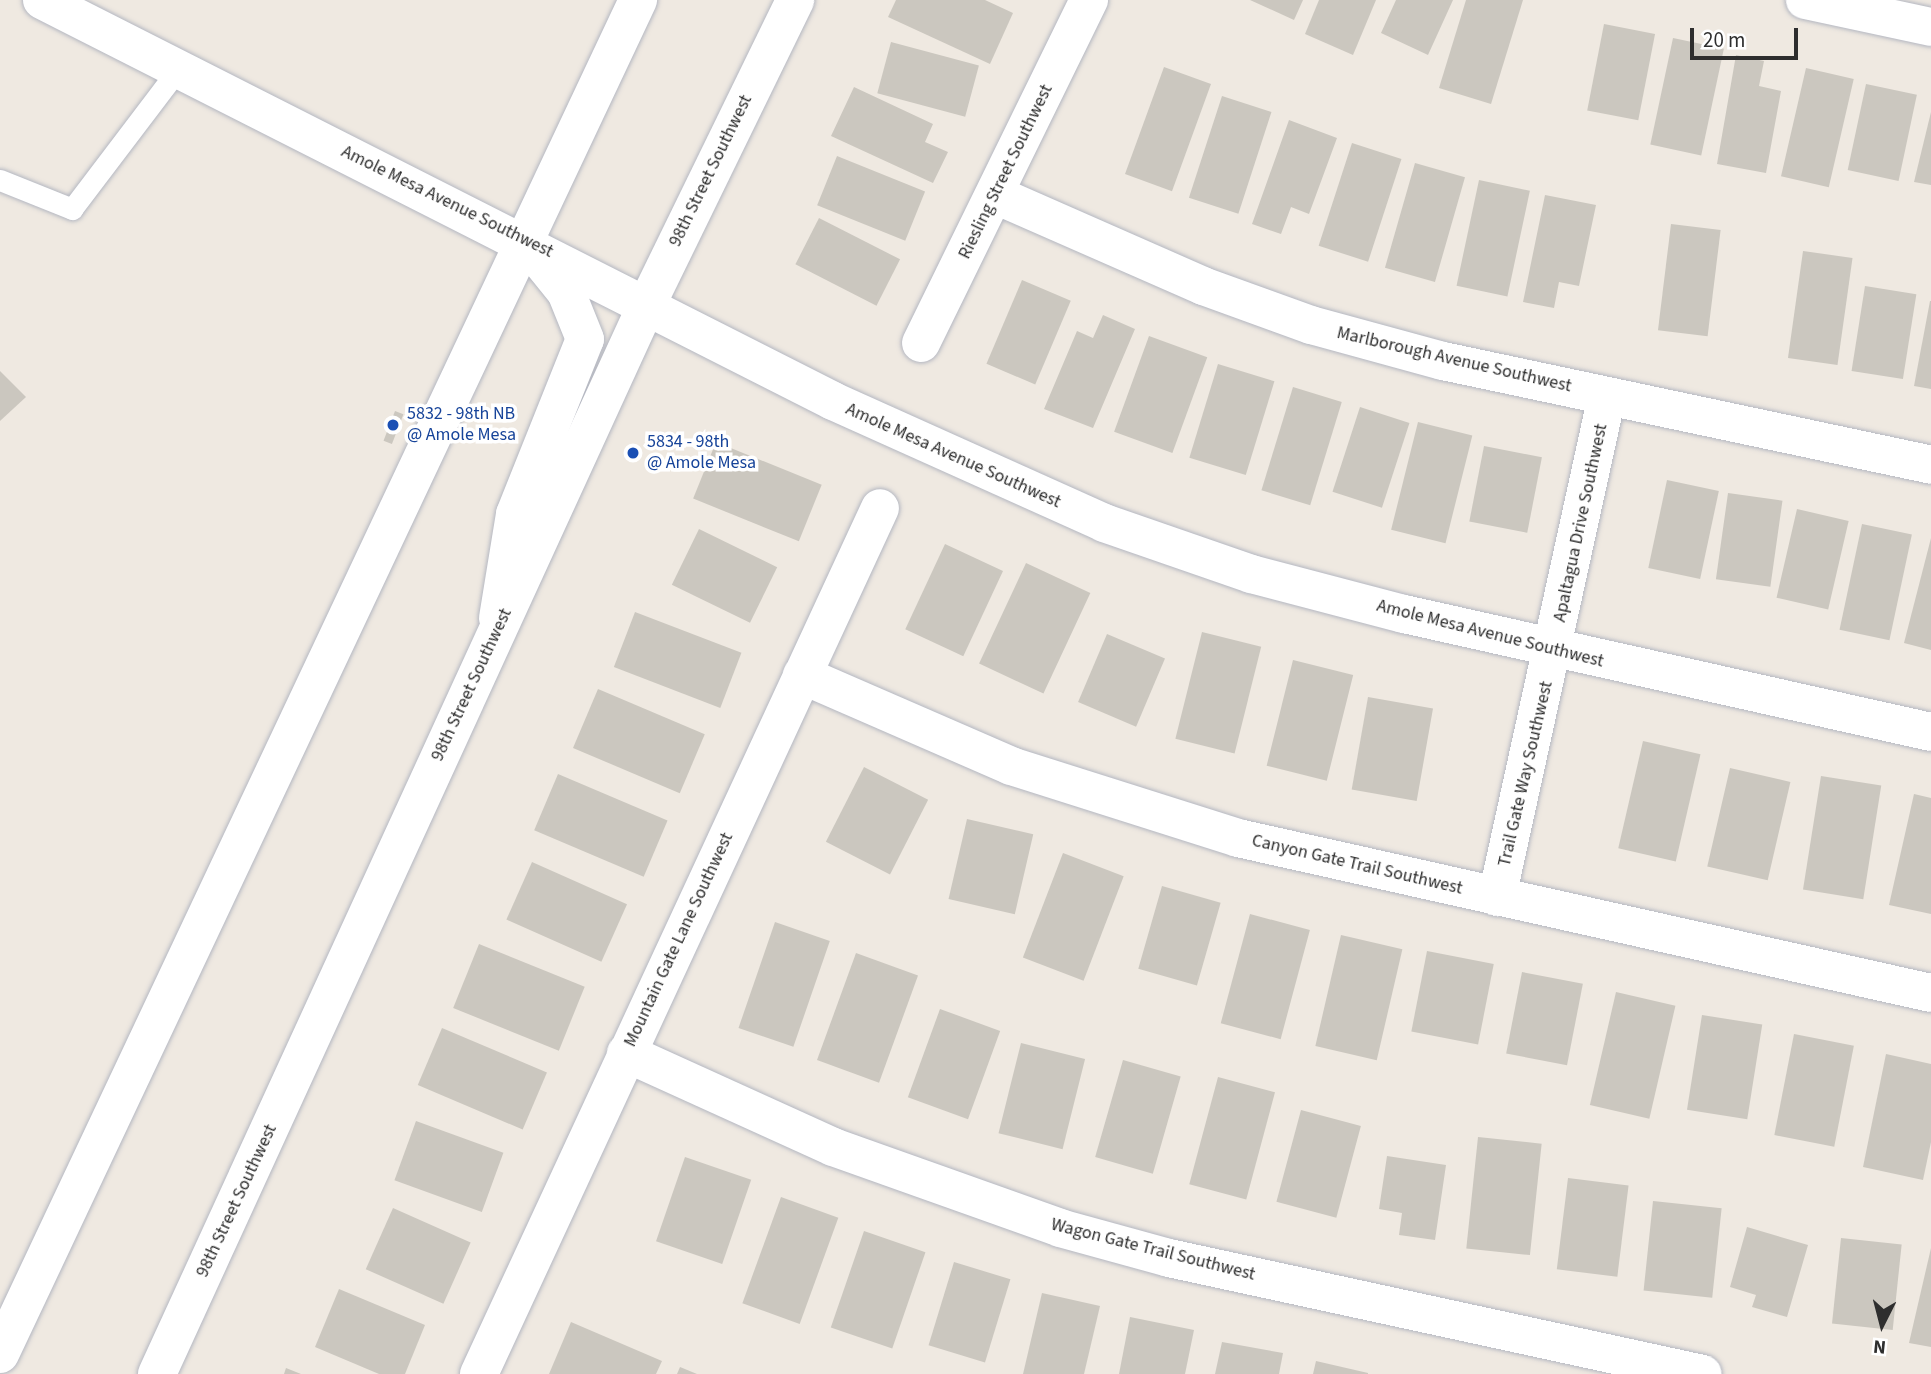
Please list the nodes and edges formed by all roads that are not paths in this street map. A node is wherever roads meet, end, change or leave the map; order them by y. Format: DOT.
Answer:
graph roads {
  1 [pos="42,0"];
  2 [pos="638,0"];
  3 [pos="795,0"];
  4 [pos="1089,0"];
  5 [pos="1805,0"];
  6 [pos="1931,27"];
  7 [pos="179,68"];
  8 [pos="0,180"];
  9 [pos="996,195"];
  10 [pos="524,240"];
  11 [pos="648,302"];
  12 [pos="921,344"];
  13 [pos="1607,396"];
  14 [pos="1931,465"];
  15 [pos="880,508"];
  16 [pos="494,637"];
  17 [pos="1555,650"];
  18 [pos="802,675"];
  19 [pos="1931,732"];
  20 [pos="1497,897"];
  21 [pos="1931,993"];
  22 [pos="626,1053"];
  23 [pos="0,1354"];
  24 [pos="157,1374"];
  25 [pos="479,1374"];
  26 [pos="1703,1374"];
  1 -- 7 [label="street, Amole Mesa Avenue Southwest"];
  2 -- 10 [label="street"];
  3 -- 11 [label="street, 98th Street Southwest"];
  4 -- 9 [label="street, Riesling Street Southwest"];
  5 -- 6 [label="street"];
  7 -- 8 [label="lane"];
  7 -- 10 [label="street, Amole Mesa Avenue Southwest"];
  9 -- 12 [label="street, Riesling Street Southwest"];
  9 -- 13 [label="street, Marlborough Avenue Southwest"];
  10 -- 11 [label="street, Amole Mesa Avenue Southwest"];
  10 -- 16 [label="street"];
  10 -- 23 [label="street"];
  11 -- 16 [label="street, 98th Street Southwest"];
  11 -- 17 [label="street, Amole Mesa Avenue Southwest"];
  13 -- 14 [label="street, Marlborough Avenue Southwest"];
  13 -- 17 [label="street, Apaltagua Drive Southwest"];
  15 -- 18 [label="street, Mountain Gate Lane Southwest"];
  16 -- 24 [label="street, 98th Street Southwest"];
  17 -- 19 [label="street, Amole Mesa Avenue Southwest"];
  17 -- 20 [label="street, Trail Gate Way Southwest"];
  18 -- 20 [label="street, Canyon Gate Trail Southwest"];
  18 -- 22 [label="street, Mountain Gate Lane Southwest"];
  20 -- 21 [label="street, Canyon Gate Trail Southwest"];
  22 -- 25 [label="street, Mountain Gate Lane Southwest"];
  22 -- 26 [label="street, Wagon Gate Trail Southwest"];
}
